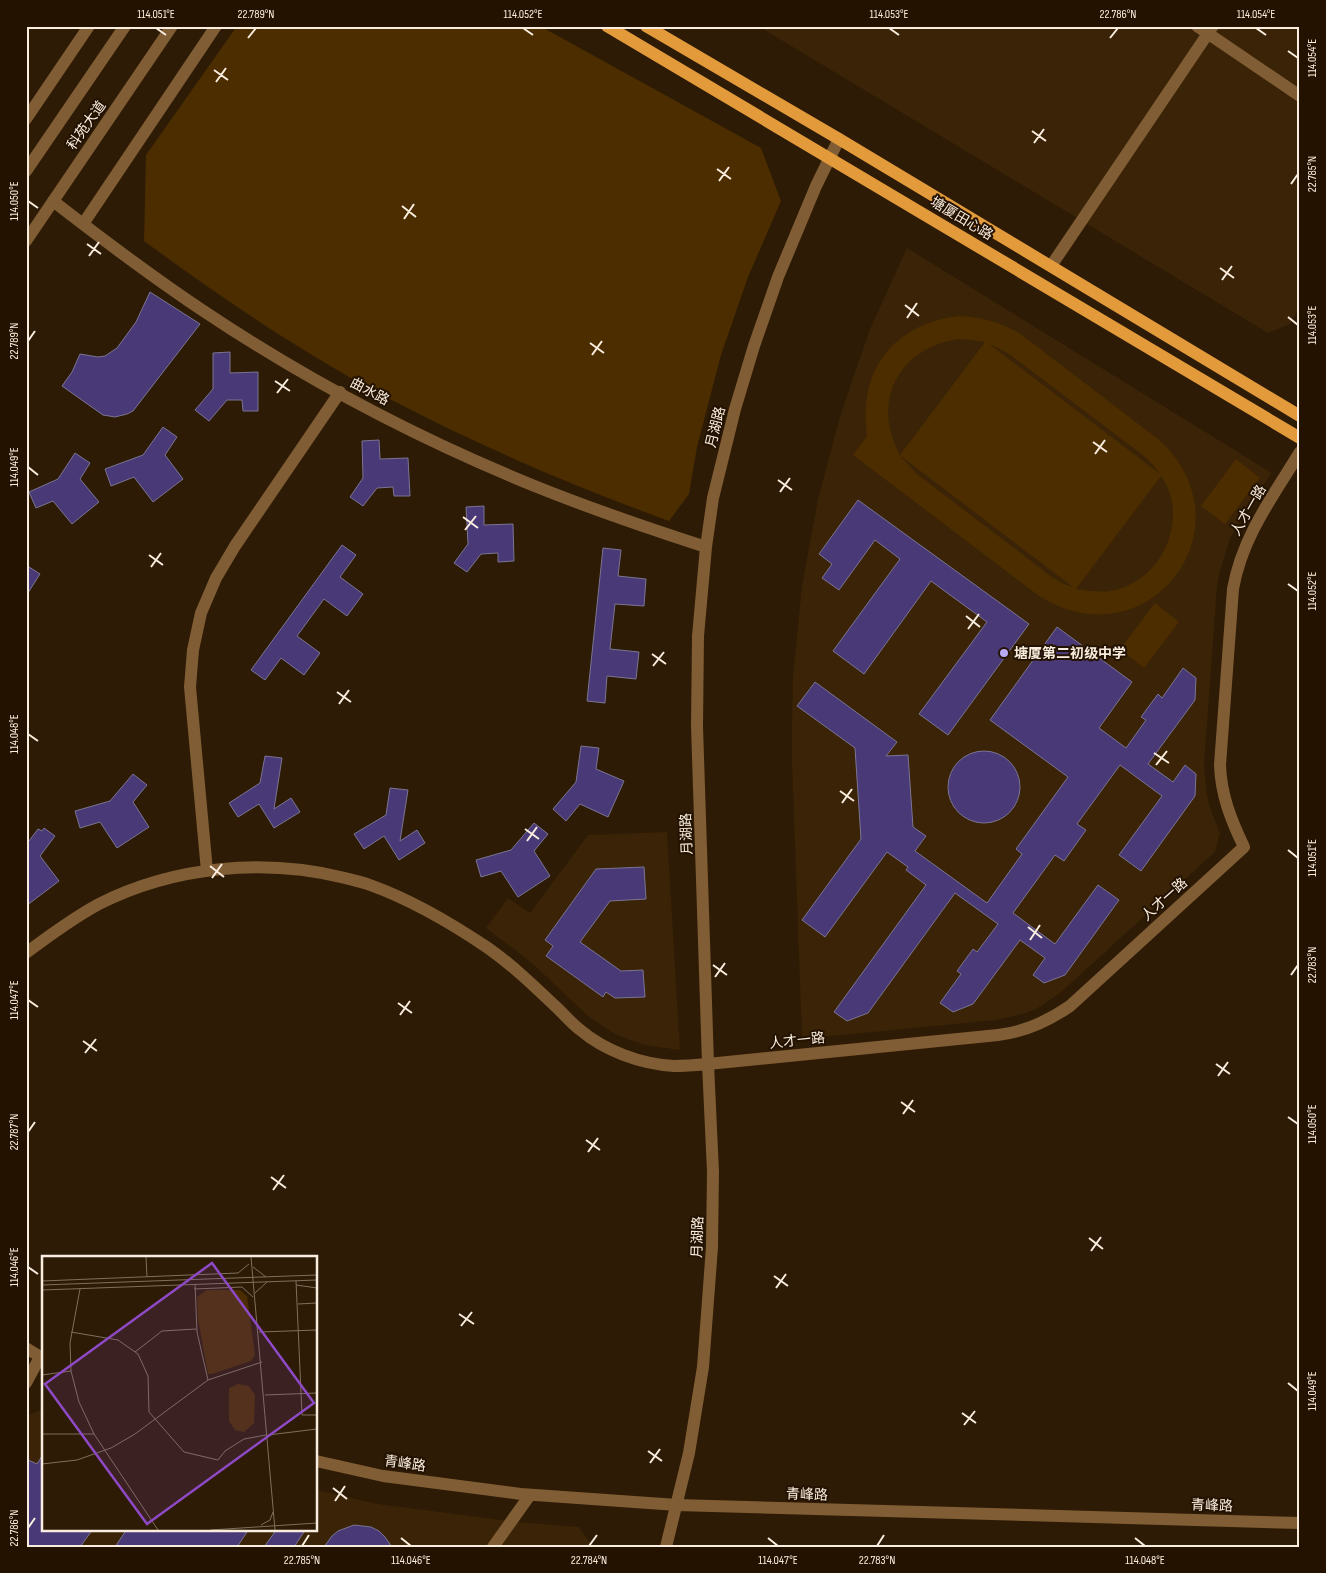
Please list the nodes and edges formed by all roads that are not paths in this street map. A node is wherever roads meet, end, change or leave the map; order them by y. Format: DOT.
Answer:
graph roads {
  1 [pos="89,26"];
  2 [pos="125,26"];
  3 [pos="172,26"];
  4 [pos="216,26"];
  5 [pos="607,26"];
  6 [pos="646,26"];
  7 [pos="1197,26"];
  8 [pos="1211,30"];
  9 [pos="1300,96"];
  10 [pos="26,119"];
  11 [pos="839,139"];
  12 [pos="829,157"];
  13 [pos="26,171"];
  14 [pos="53,201"];
  15 [pos="82,224"];
  16 [pos="26,241"];
  17 [pos="1051,266"];
  18 [pos="340,392"];
  19 [pos="1300,416"];
  20 [pos="1300,438"];
  21 [pos="1300,452"];
  22 [pos="706,547"];
  23 [pos="207,871"];
  24 [pos="26,953"];
  25 [pos="708,1064"];
  26 [pos="26,1348"];
  27 [pos="42,1358"];
  28 [pos="26,1383"];
  29 [pos="318,1461"];
  30 [pos="530,1495"];
  31 [pos="677,1505"];
  32 [pos="1300,1523"];
  33 [pos="493,1547"];
  34 [pos="666,1547"];
  1 -- 10 [label="street"];
  2 -- 13 [label="street, 科苑大道"];
  3 -- 14 [label="street, 科苑大道"];
  4 -- 15 [label="street"];
  5 -- 12 [label="main road, 塘厦田心路"];
  6 -- 11 [label="main road, 塘厦田心路"];
  7 -- 8 [label="street"];
  8 -- 9 [label="street"];
  8 -- 17 [label="street"];
  11 -- 12 [label="street, 月湖路"];
  11 -- 17 [label="main road, 塘厦田心路"];
  12 -- 20 [label="main road, 塘厦田心路"];
  12 -- 22 [label="street, 月湖路"];
  14 -- 15 [label="street, 曲水路"];
  14 -- 16 [label="street, 科苑大道"];
  15 -- 18 [label="street, 曲水路"];
  17 -- 19 [label="main road, 塘厦田心路"];
  18 -- 22 [label="street, 曲水路"];
  18 -- 23 [label="street"];
  21 -- 25 [label="street, 人才一路"];
  22 -- 25 [label="street, 月湖路"];
  23 -- 24 [label="street"];
  23 -- 25 [label="street"];
  25 -- 31 [label="street, 月湖路"];
  26 -- 27 [label="street"];
  27 -- 28 [label="street"];
  29 -- 30 [label="street, 青峰路"];
  30 -- 31 [label="street, 青峰路"];
  30 -- 33 [label="street"];
  31 -- 32 [label="street, 青峰路"];
  31 -- 34 [label="street, 月湖路"];
}
